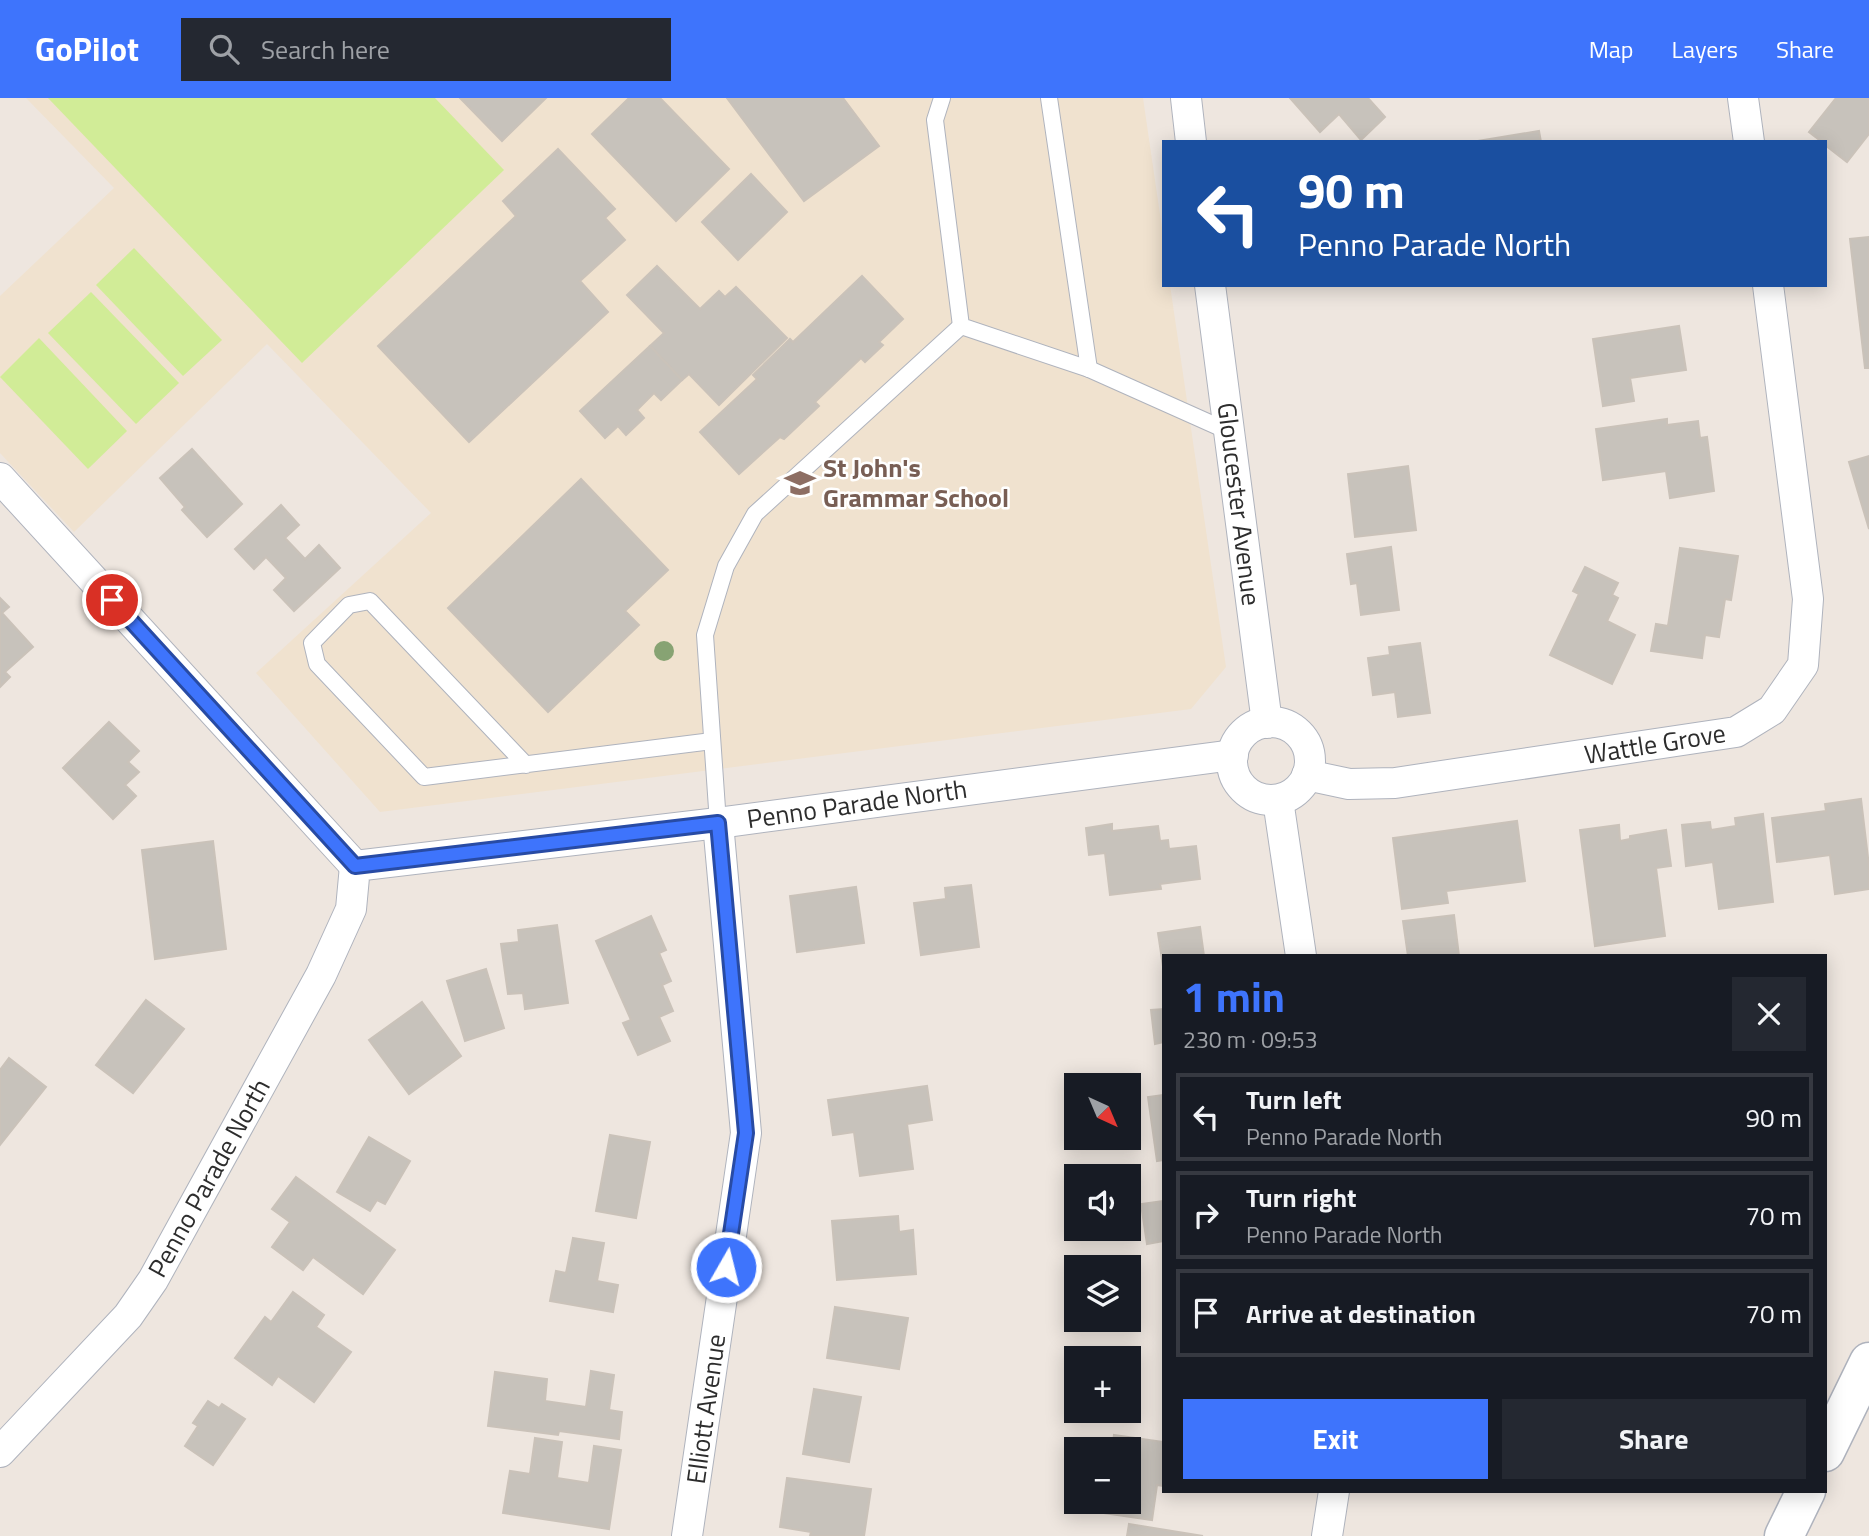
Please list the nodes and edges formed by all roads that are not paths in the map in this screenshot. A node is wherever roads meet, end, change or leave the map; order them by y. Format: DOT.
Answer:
graph roads {
  1 [pos="942,98"];
  2 [pos="1049,98"];
  3 [pos="1185,98"];
  4 [pos="1743,98"];
  5 [pos="1191,140"];
  6 [pos="1749,140"];
  7 [pos="1210,287"];
  8 [pos="1768,287"];
  9 [pos="961,326"];
  10 [pos="1089,369"];
  11 [pos="1230,432"];
  12 [pos="0,478"];
  13 [pos="1267,723"];
  14 [pos="712,741"];
  15 [pos="1233,755"];
  16 [pos="526,765"];
  17 [pos="1307,775"];
  18 [pos="1278,800"];
  19 [pos="718,823"];
  20 [pos="355,866"];
  21 [pos="1301,954"];
  22 [pos="1869,1362"];
  23 [pos="1827,1448"];
  24 [pos="0,1452"];
  25 [pos="1334,1493"];
  26 [pos="1805,1493"];
  27 [pos="687,1536"];
  28 [pos="1327,1536"];
  29 [pos="1784,1536"];
  1 -- 9 [label="lane"];
  2 -- 10 [label="lane"];
  3 -- 5 [label="street"];
  4 -- 6 [label="street"];
  7 -- 11 [label="street, Gloucester Avenue"];
  8 -- 17 [label="street, Wattle Grove"];
  9 -- 10 [label="lane"];
  9 -- 14 [label="lane"];
  10 -- 11 [label="lane"];
  11 -- 13 [label="street, Gloucester Avenue"];
  12 -- 20 [label="street"];
  13 -- 15 [label="street"];
  13 -- 17 [label="street"];
  14 -- 16 [label="lane"];
  14 -- 19 [label="lane"];
  15 -- 18 [label="street"];
  15 -- 19 [label="street, Penno Parade North"];
  16 -- 16 [label="lane"];
  17 -- 18 [label="street"];
  18 -- 21 [label="street"];
  19 -- 20 [label="street, Penno Parade North"];
  19 -- 27 [label="street, Elliott Avenue"];
  20 -- 24 [label="street, Penno Parade North"];
  22 -- 23 [label="main road"];
  25 -- 28 [label="street"];
  26 -- 29 [label="main road"];
}
